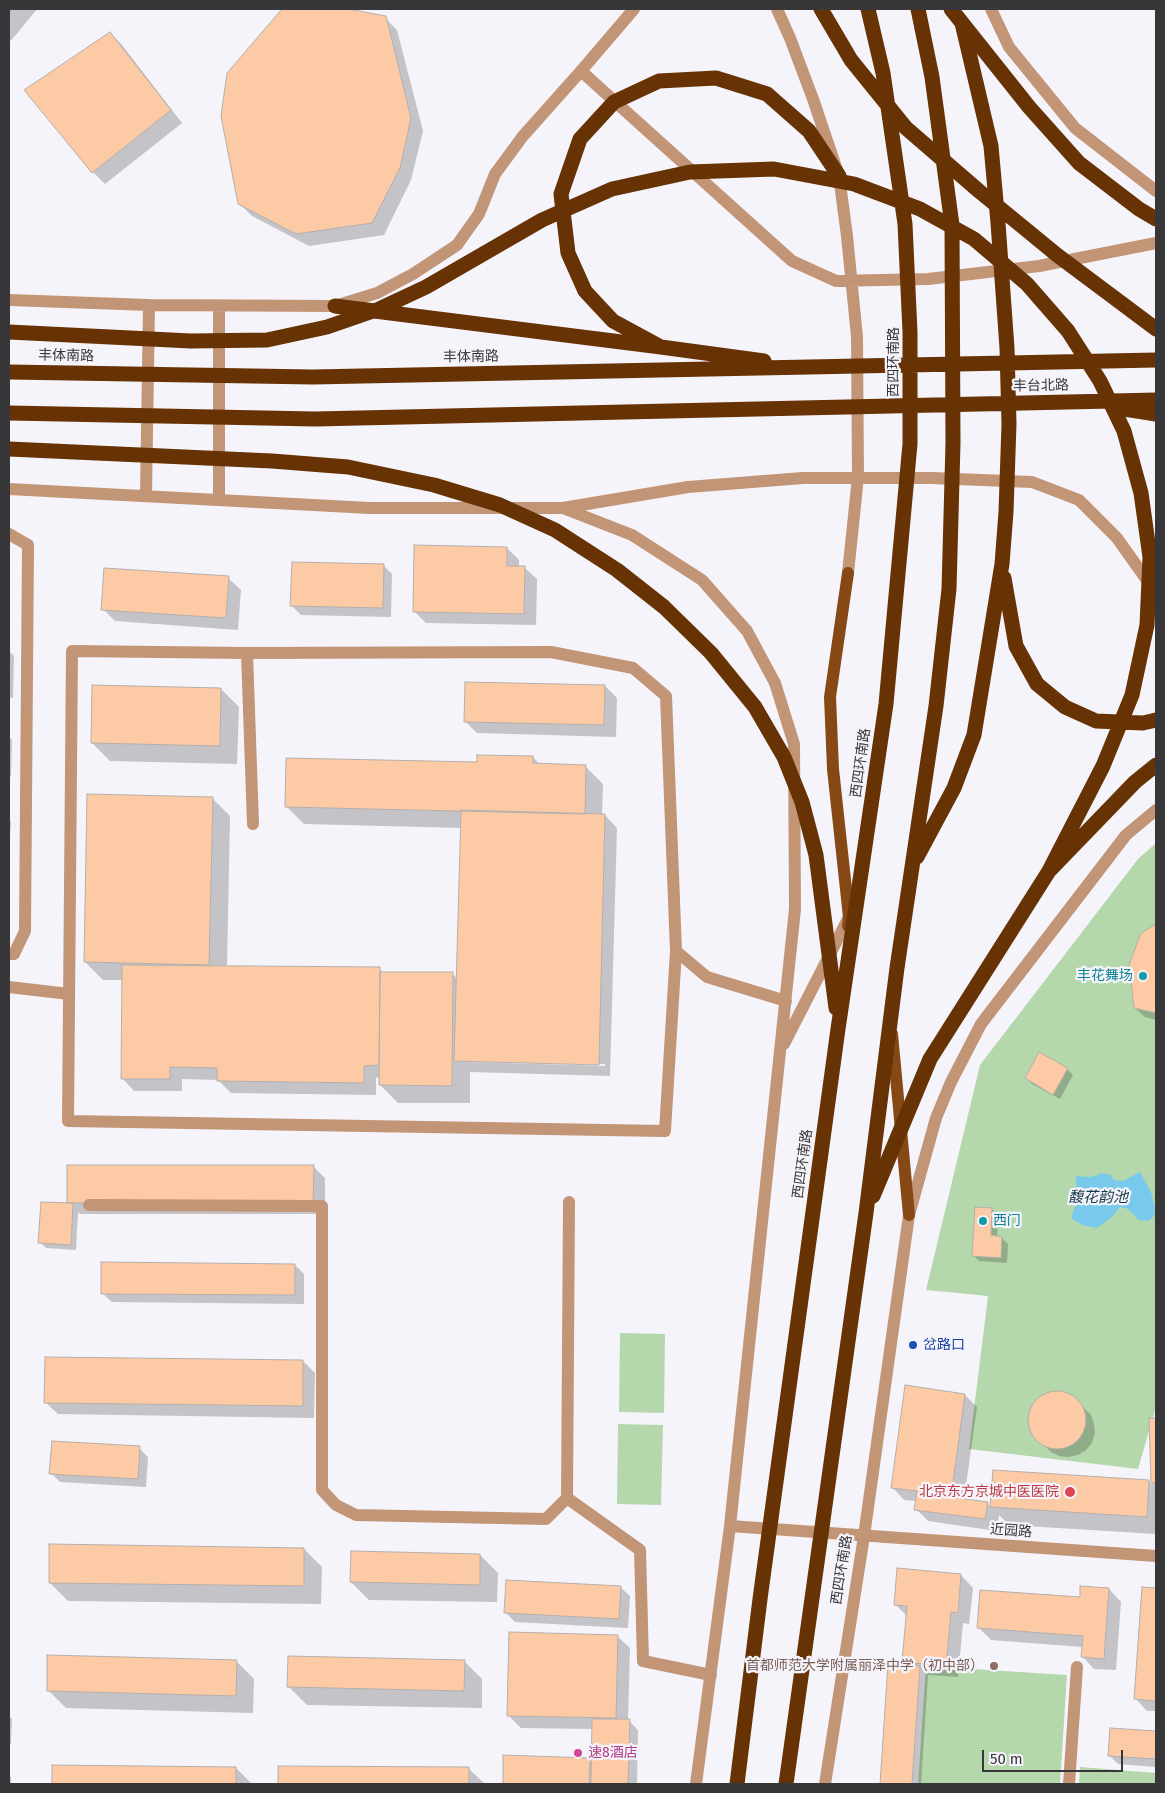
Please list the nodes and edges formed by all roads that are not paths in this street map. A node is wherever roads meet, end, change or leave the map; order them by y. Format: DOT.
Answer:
graph roads {
  1 [pos="634,9"];
  2 [pos="777,9"];
  3 [pos="820,9"];
  4 [pos="868,9"];
  5 [pos="918,9"];
  6 [pos="951,9"];
  7 [pos="991,9"];
  8 [pos="962,23"];
  9 [pos="581,71"];
  10 [pos="839,176"];
  11 [pos="1156,191"];
  12 [pos="1156,219"];
  13 [pos="1156,243"];
  14 [pos="9,300"];
  15 [pos="149,305"];
  16 [pos="219,306"];
  17 [pos="335,306"];
  18 [pos="1156,329"];
  19 [pos="9,332"];
  20 [pos="661,346"];
  21 [pos="1156,360"];
  22 [pos="933,365"];
  23 [pos="810,368"];
  24 [pos="9,372"];
  25 [pos="1156,400"];
  26 [pos="1074,402"];
  27 [pos="9,413"];
  28 [pos="1156,414"];
  29 [pos="9,449"];
  30 [pos="9,489"];
  31 [pos="146,496"];
  32 [pos="219,500"];
  33 [pos="563,508"];
  34 [pos="9,534"];
  35 [pos="1002,564"];
  36 [pos="848,573"];
  37 [pos="1156,593"];
  38 [pos="247,653"];
  39 [pos="1156,720"];
  40 [pos="1156,765"];
  41 [pos="1156,810"];
  42 [pos="253,824"];
  43 [pos="916,859"];
  44 [pos="1049,871"];
  45 [pos="849,917"];
  46 [pos="676,951"];
  47 [pos="9,954"];
  48 [pos="9,987"];
  49 [pos="69,994"];
  50 [pos="786,1001"];
  51 [pos="891,1022"];
  52 [pos="838,1029"];
  53 [pos="781,1051"];
  54 [pos="569,1202"];
  55 [pos="89,1205"];
  56 [pos="866,1213"];
  57 [pos="909,1215"];
  58 [pos="567,1498"];
  59 [pos="730,1526"];
  60 [pos="770,1528"];
  61 [pos="822,1532"];
  62 [pos="864,1536"];
  63 [pos="1156,1556"];
  64 [pos="1077,1667"];
  65 [pos="711,1675"];
  66 [pos="696,1784"];
  67 [pos="737,1784"];
  68 [pos="787,1784"];
  69 [pos="825,1784"];
  70 [pos="1069,1784"];
  1 -- 9 [label="street"];
  2 -- 10 [label="street, 西四环南路"];
  3 -- 18 [label="highway"];
  4 -- 52 [label="highway, 西四环南路"];
  5 -- 56 [label="highway, 西四环南路"];
  6 -- 8 [label="highway"];
  7 -- 11 [label="street"];
  8 -- 12 [label="highway"];
  8 -- 35 [label="highway"];
  9 -- 13 [label="street"];
  9 -- 17 [label="street"];
  10 -- 20 [label="highway"];
  10 -- 36 [label="street, 西四环南路"];
  14 -- 15 [label="street"];
  15 -- 16 [label="street"];
  15 -- 31 [label="street"];
  16 -- 17 [label="street"];
  16 -- 32 [label="street"];
  17 -- 20 [label="highway"];
  19 -- 44 [label="highway"];
  20 -- 23 [label="highway"];
  21 -- 22 [label="highway, 丰台北路"];
  22 -- 23 [label="highway, 丰体南路"];
  23 -- 24 [label="highway, 丰体南路"];
  25 -- 26 [label="highway, 丰台北路"];
  26 -- 27 [label="highway, 丰台北路"];
  26 -- 28 [label="highway"];
  29 -- 52 [label="highway"];
  30 -- 31 [label="street"];
  31 -- 32 [label="street"];
  32 -- 33 [label="street"];
  33 -- 37 [label="street"];
  33 -- 50 [label="street"];
  34 -- 47 [label="street"];
  35 -- 39 [label="highway"];
  35 -- 43 [label="highway"];
  36 -- 45 [label="main road, 西四环南路"];
  38 -- 42 [label="street"];
  38 -- 46 [label="street"];
  38 -- 49 [label="street"];
  40 -- 44 [label="highway"];
  41 -- 57 [label="street, 西四环南路"];
  43 -- 51 [label="main road, 西四环南路"];
  44 -- 56 [label="highway"];
  45 -- 53 [label="street"];
  45 -- 60 [label="main road, 西四环南路"];
  46 -- 49 [label="street"];
  46 -- 50 [label="street"];
  48 -- 49 [label="street"];
  50 -- 53 [label="street"];
  51 -- 57 [label="main road"];
  51 -- 61 [label="main road, 西四环南路"];
  52 -- 67 [label="highway, 西四环南路"];
  53 -- 59 [label="street"];
  54 -- 58 [label="street"];
  55 -- 58 [label="street"];
  56 -- 68 [label="highway, 西四环南路"];
  57 -- 62 [label="street, 西四环南路"];
  58 -- 65 [label="street"];
  59 -- 60 [label="street, 近园路"];
  59 -- 65 [label="street"];
  60 -- 61 [label="street, 近园路"];
  60 -- 67 [label="main road, 西四环南路"];
  61 -- 62 [label="street, 近园路"];
  61 -- 68 [label="main road, 西四环南路"];
  62 -- 63 [label="street, 近园路"];
  62 -- 69 [label="street, 西四环南路"];
  64 -- 70 [label="street"];
  65 -- 66 [label="street"];
}
